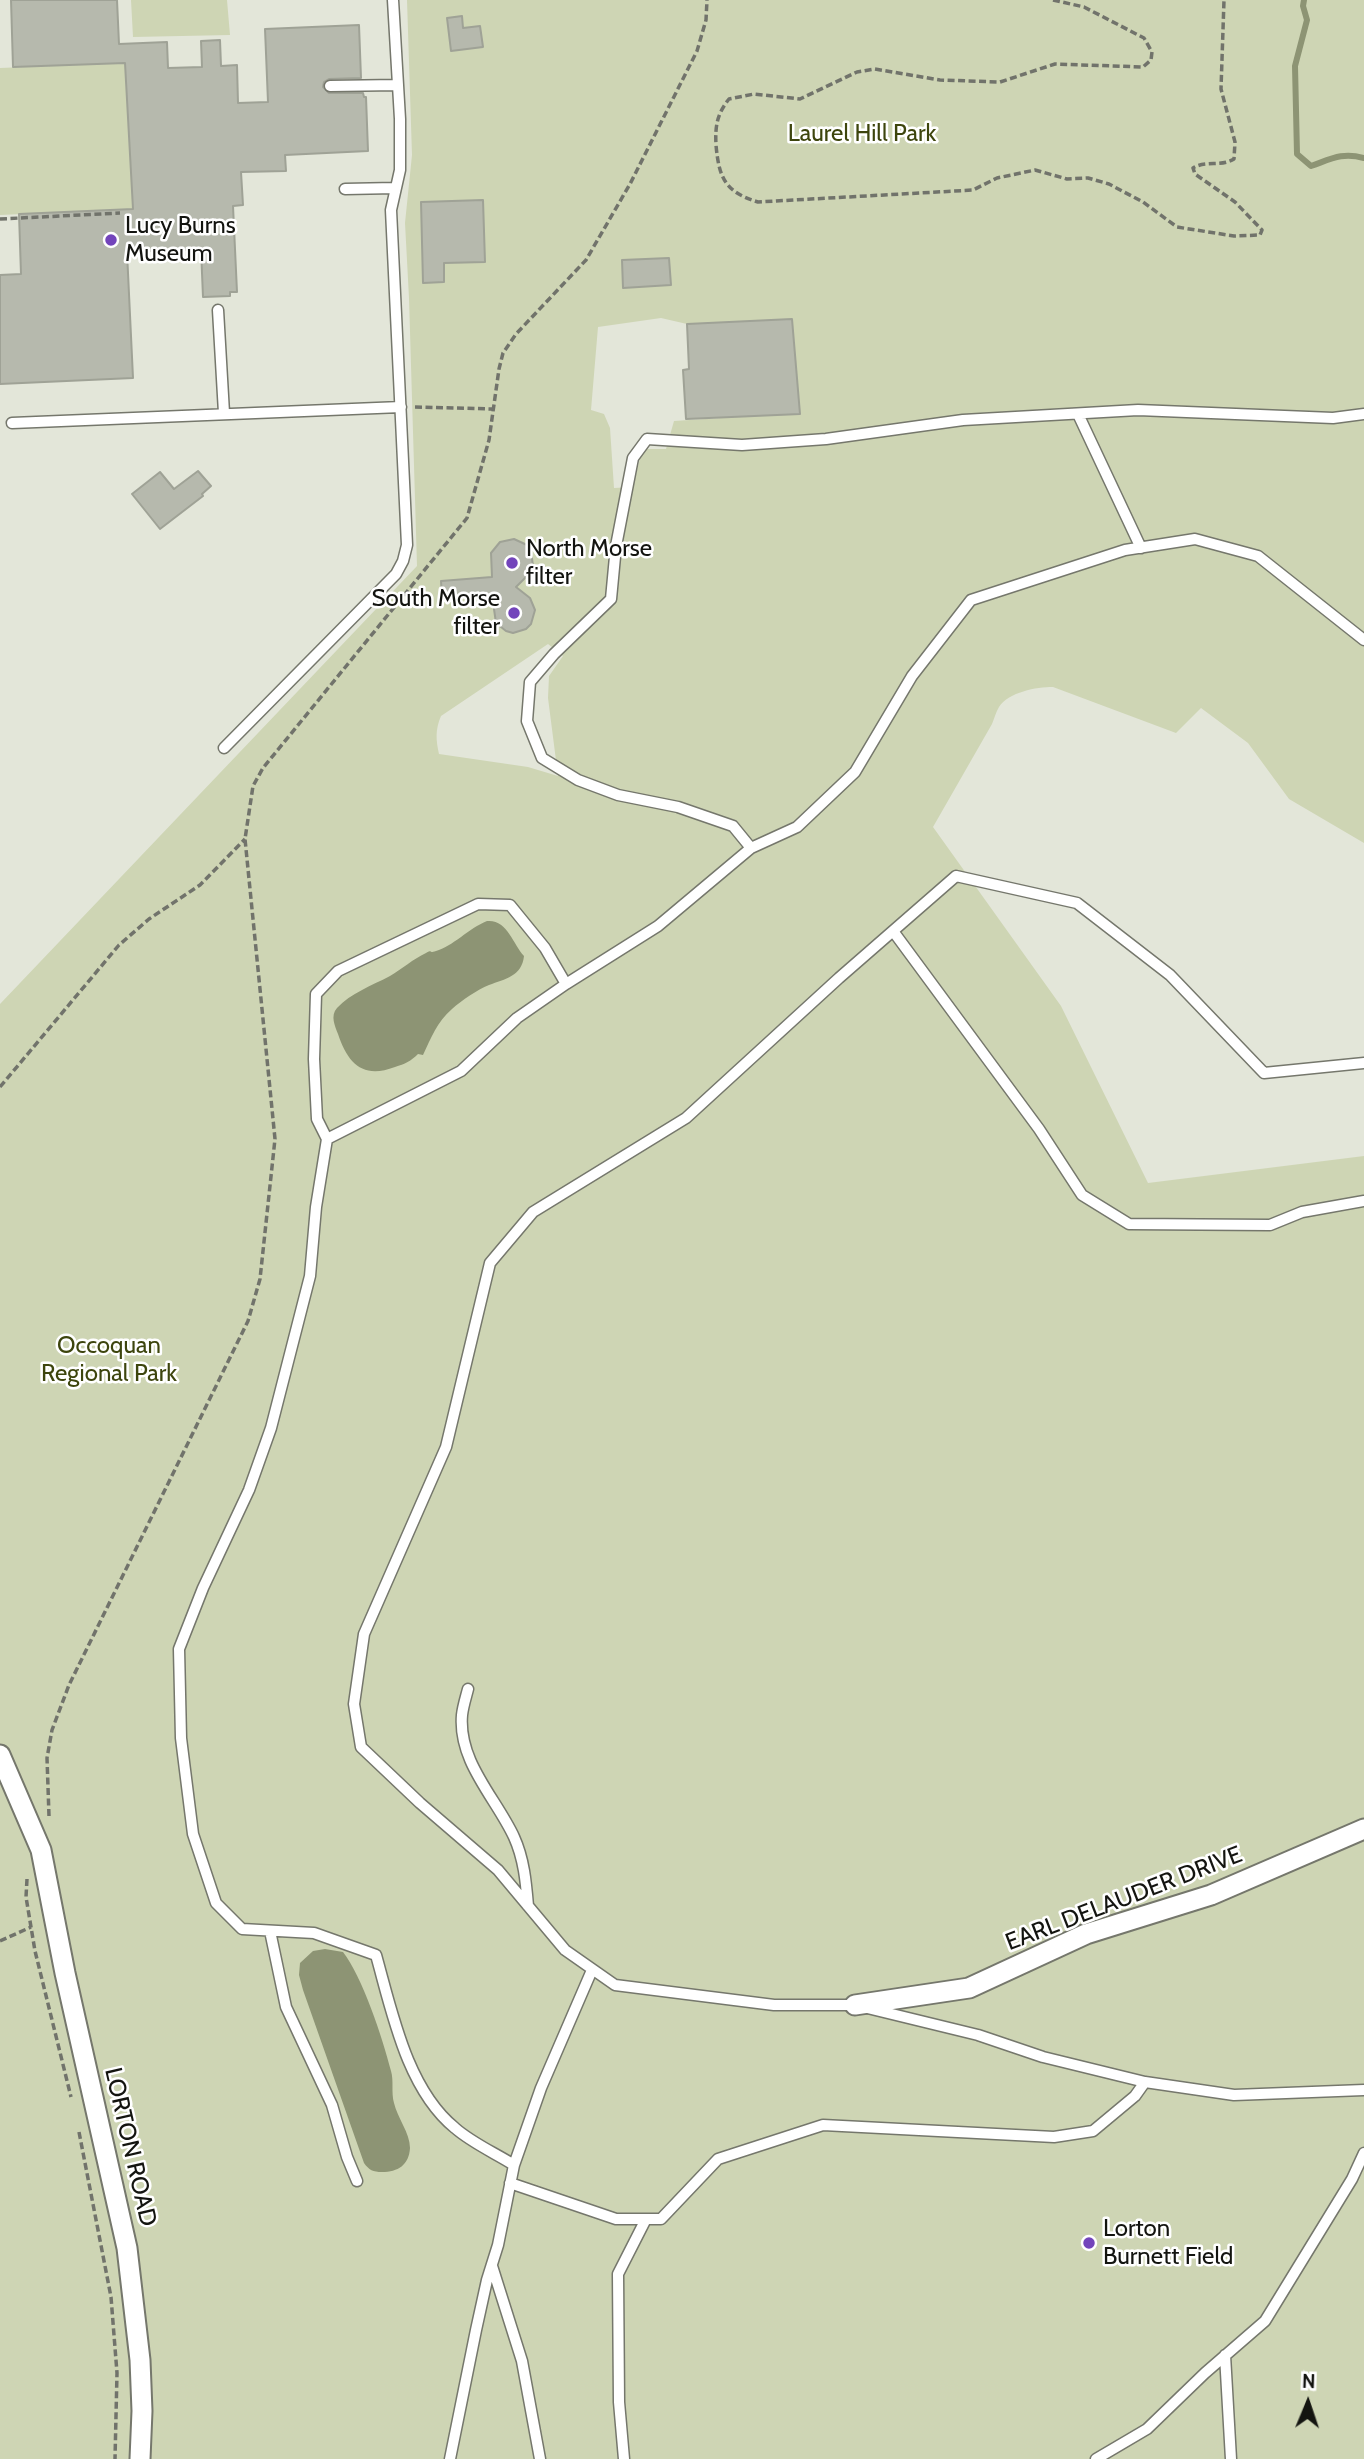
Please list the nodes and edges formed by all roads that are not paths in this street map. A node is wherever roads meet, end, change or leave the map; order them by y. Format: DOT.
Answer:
graph roads {
  1 [pos="393,0"];
  2 [pos="397,85"];
  3 [pos="330,86"];
  4 [pos="395,188"];
  5 [pos="345,189"];
  6 [pos="218,310"];
  7 [pos="401,407"];
  8 [pos="224,413"];
  9 [pos="1078,414"];
  10 [pos="1364,414"];
  11 [pos="12,423"];
  12 [pos="1141,548"];
  13 [pos="1364,640"];
  14 [pos="224,748"];
  15 [pos="751,848"];
  16 [pos="893,930"];
  17 [pos="566,984"];
  18 [pos="1364,1063"];
  19 [pos="327,1139"];
  20 [pos="1364,1201"];
  21 [pos="468,1689"];
  22 [pos="0,1755"];
  23 [pos="1364,1829"];
  24 [pos="528,1906"];
  25 [pos="270,1931"];
  26 [pos="592,1970"];
  27 [pos="855,2005"];
  28 [pos="1145,2082"];
  29 [pos="1364,2090"];
  30 [pos="1364,2153"];
  31 [pos="514,2165"];
  32 [pos="357,2181"];
  33 [pos="510,2183"];
  34 [pos="646,2219"];
  35 [pos="492,2265"];
  36 [pos="1225,2355"];
  37 [pos="140,2459"];
  38 [pos="450,2459"];
  39 [pos="540,2459"];
  40 [pos="624,2459"];
  41 [pos="1096,2459"];
  42 [pos="1231,2459"];
  1 -- 2 [label="lane"];
  2 -- 3 [label="lane"];
  2 -- 4 [label="lane"];
  4 -- 5 [label="lane"];
  4 -- 7 [label="lane"];
  6 -- 8 [label="lane"];
  7 -- 8 [label="lane"];
  7 -- 14 [label="lane"];
  8 -- 11 [label="lane"];
  9 -- 10 [label="lane"];
  9 -- 12 [label="lane"];
  9 -- 15 [label="lane"];
  12 -- 13 [label="lane"];
  12 -- 15 [label="lane"];
  15 -- 17 [label="lane"];
  16 -- 18 [label="lane"];
  16 -- 20 [label="lane"];
  16 -- 24 [label="lane"];
  17 -- 19 [label="lane"];
  17 -- 19 [label="lane"];
  19 -- 25 [label="lane"];
  21 -- 24 [label="lane"];
  22 -- 37 [label="street, LORTON ROAD"];
  23 -- 27 [label="street, EARL DELAUDER DRIVE"];
  24 -- 26 [label="lane"];
  25 -- 31 [label="lane"];
  25 -- 32 [label="lane"];
  26 -- 27 [label="lane"];
  26 -- 31 [label="lane"];
  27 -- 28 [label="lane"];
  28 -- 29 [label="lane"];
  28 -- 34 [label="lane"];
  30 -- 36 [label="lane"];
  31 -- 33 [label="lane"];
  33 -- 34 [label="lane"];
  33 -- 35 [label="lane"];
  34 -- 40 [label="lane"];
  35 -- 38 [label="lane"];
  35 -- 39 [label="lane"];
  36 -- 41 [label="lane"];
  36 -- 42 [label="lane"];
}
